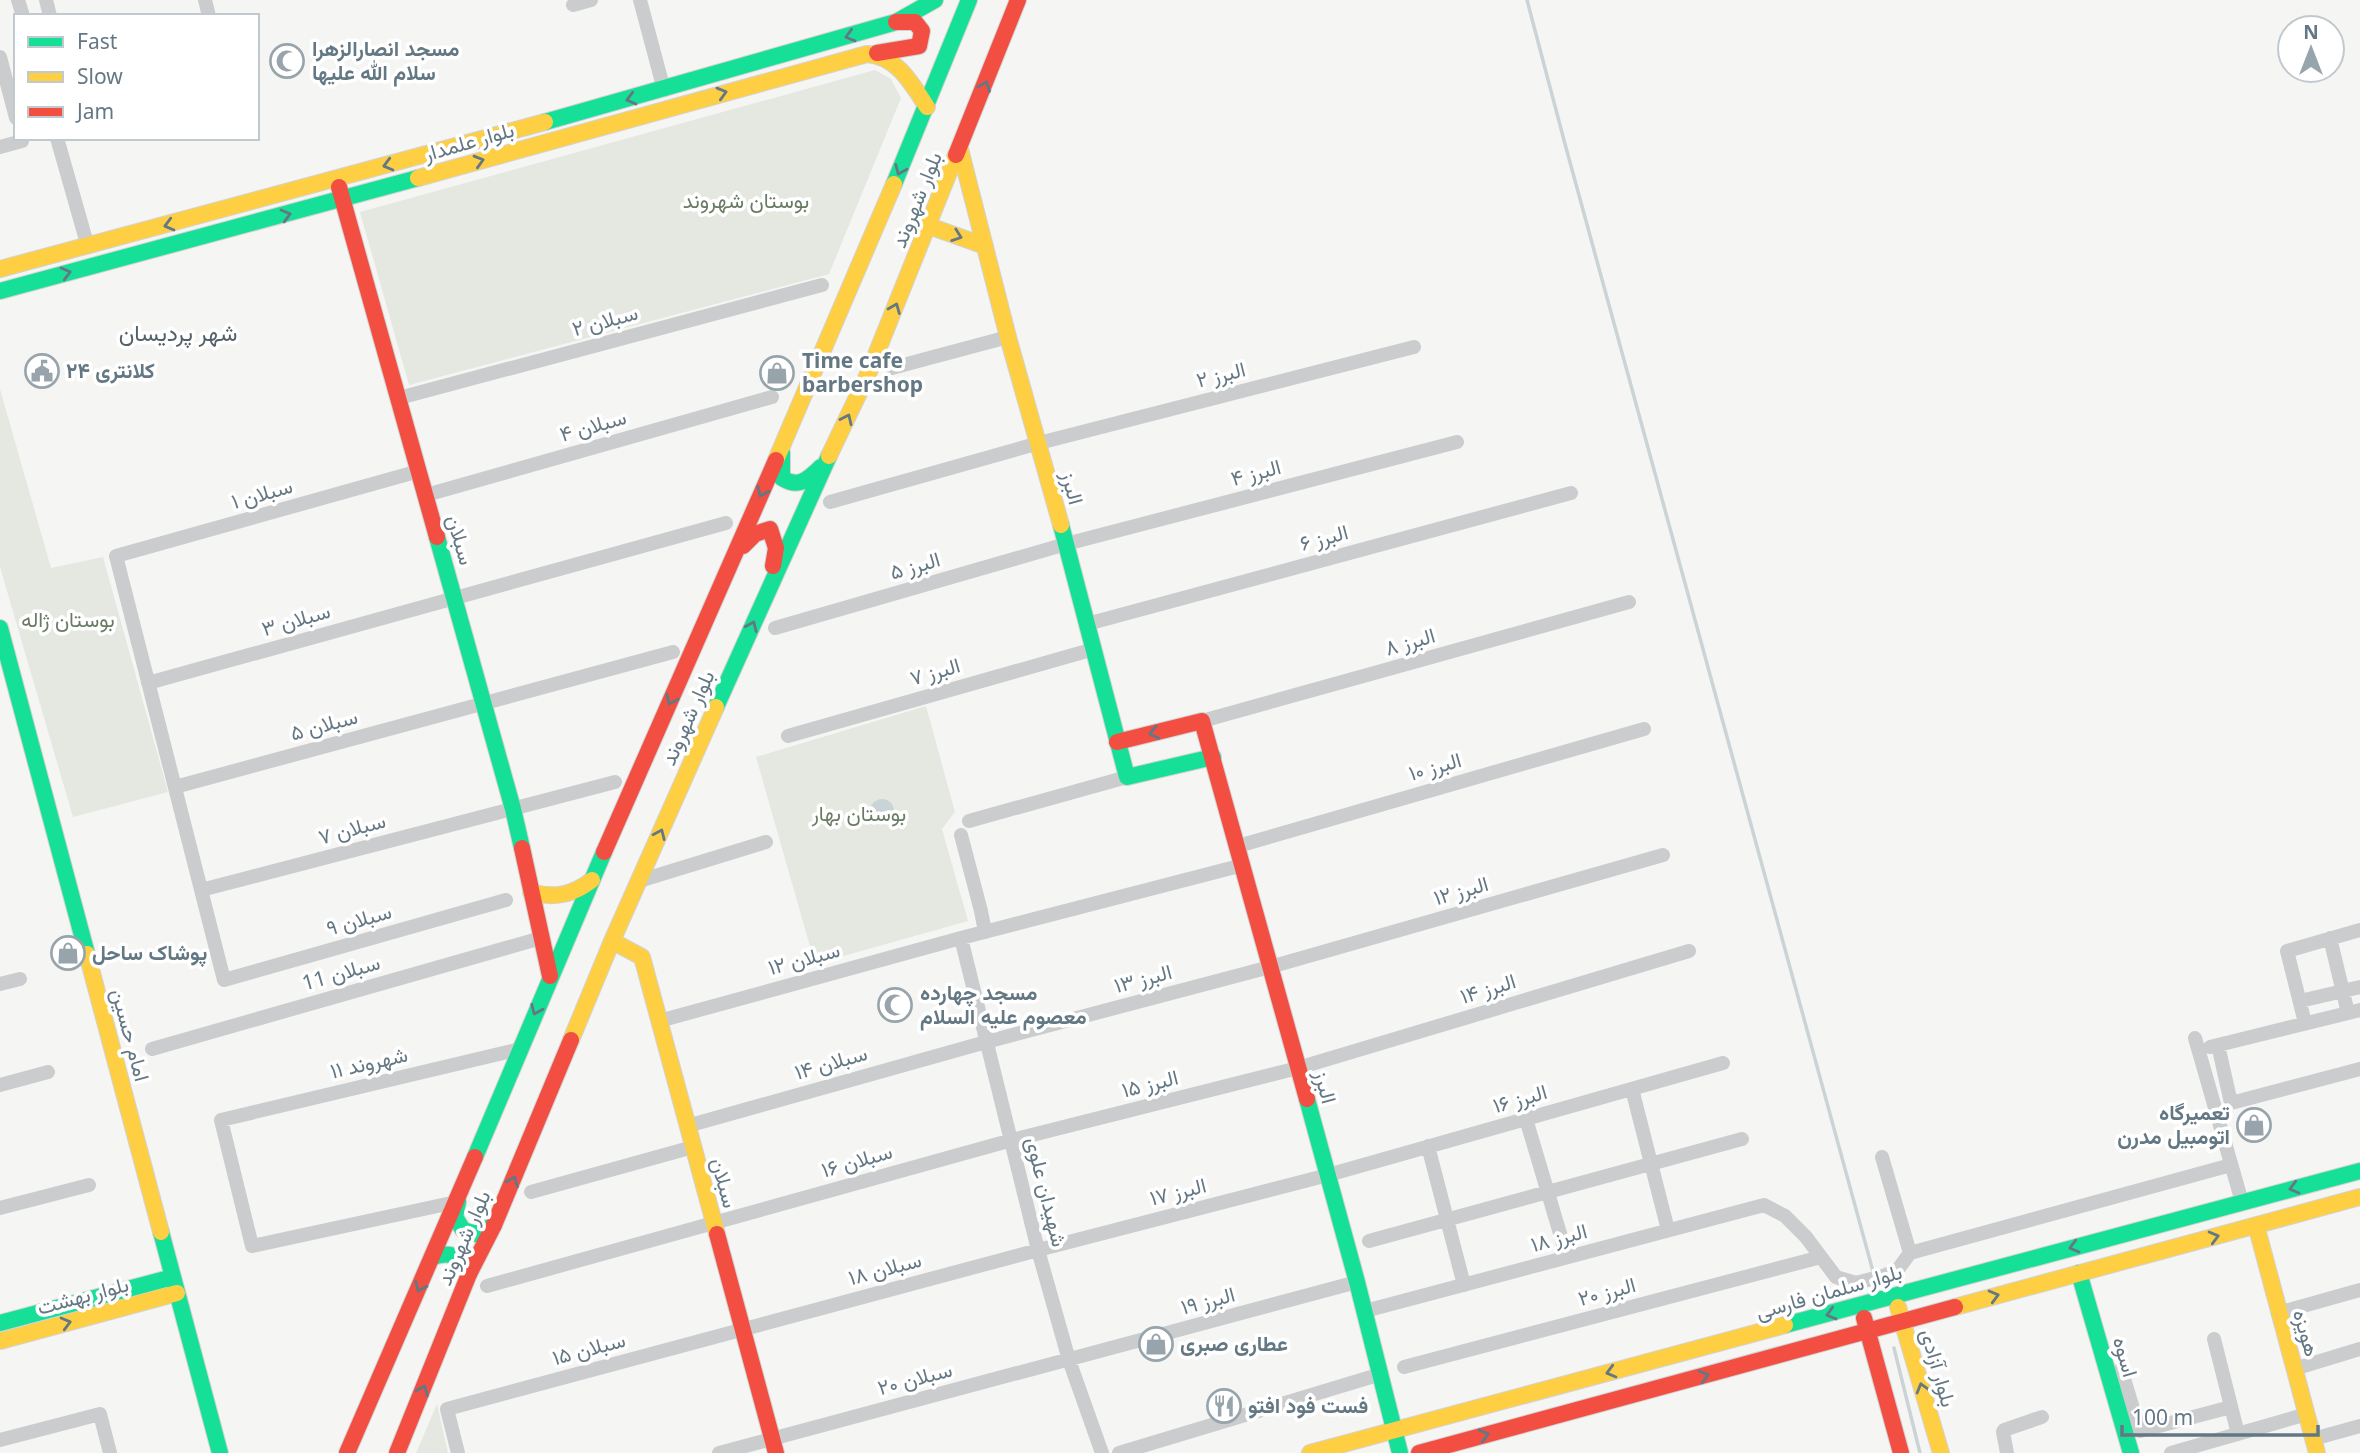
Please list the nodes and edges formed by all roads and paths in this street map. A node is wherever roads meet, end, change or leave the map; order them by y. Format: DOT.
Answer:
graph roads {
  1 [pos="591,0"];
  2 [pos="640,0"];
  3 [pos="935,0"];
  4 [pos="968,0"];
  5 [pos="1018,0"];
  6 [pos="573,5"];
  7 [pos="896,22"];
  8 [pos="877,53"];
  9 [pos="0,57"];
  10 [pos="664,90"];
  11 [pos="927,107"];
  12 [pos="14,110"];
  13 [pos="22,140"];
  14 [pos="58,140"];
  15 [pos="0,147"];
  16 [pos="960,149"];
  17 [pos="337,179"];
  18 [pos="343,199"];
  19 [pos="929,226"];
  20 [pos="985,246"];
  21 [pos="88,247"];
  22 [pos="0,269"];
  23 [pos="822,285"];
  24 [pos="0,291"];
  25 [pos="1008,337"];
  26 [pos="1414,348"];
  27 [pos="892,368"];
  28 [pos="772,397"];
  29 [pos="399,398"];
  30 [pos="784,440"];
  31 [pos="1457,442"];
  32 [pos="1039,443"];
  33 [pos="828,459"];
  34 [pos="419,471"];
  35 [pos="1571,493"];
  36 [pos="426,495"];
  37 [pos="830,502"];
  38 [pos="726,523"];
  39 [pos="1066,544"];
  40 [pos="732,563"];
  41 [pos="767,592"];
  42 [pos="454,598"];
  43 [pos="1629,603"];
  44 [pos="1087,624"];
  45 [pos="0,628"];
  46 [pos="775,628"];
  47 [pos="1094,649"];
  48 [pos="673,652"];
  49 [pos="148,683"];
  50 [pos="484,704"];
  51 [pos="1202,721"];
  52 [pos="1644,729"];
  53 [pos="788,736"];
  54 [pos="1117,742"];
  55 [pos="1213,757"];
  56 [pos="1127,777"];
  57 [pos="615,782"];
  58 [pos="175,787"];
  59 [pos="513,809"];
  60 [pos="969,821"];
  61 [pos="961,835"];
  62 [pos="766,842"];
  63 [pos="1238,846"];
  64 [pos="1663,855"];
  65 [pos="1243,865"];
  66 [pos="592,880"];
  67 [pos="639,881"];
  68 [pos="201,890"];
  69 [pos="531,892"];
  70 [pos="506,900"];
  71 [pos="2360,930"];
  72 [pos="985,932"];
  73 [pos="541,938"];
  74 [pos="961,938"];
  75 [pos="2330,938"];
  76 [pos="612,941"];
  77 [pos="1689,951"];
  78 [pos="1270,967"];
  79 [pos="550,976"];
  80 [pos="20,979"];
  81 [pos="0,984"];
  82 [pos="2360,987"];
  83 [pos="2343,991"];
  84 [pos="2300,1001"];
  85 [pos="2354,1011"];
  86 [pos="659,1021"];
  87 [pos="2305,1023"];
  88 [pos="986,1042"];
  89 [pos="2218,1045"];
  90 [pos="152,1049"];
  91 [pos="520,1049"];
  92 [pos="1723,1063"];
  93 [pos="1298,1068"];
  94 [pos="2360,1069"];
  95 [pos="48,1072"];
  96 [pos="0,1085"];
  97 [pos="1632,1089"];
  98 [pos="1526,1119"];
  99 [pos="687,1126"];
  100 [pos="1742,1139"];
  101 [pos="1012,1140"];
  102 [pos="1428,1146"];
  103 [pos="693,1147"];
  104 [pos="1882,1157"];
  105 [pos="1651,1164"];
  106 [pos="2231,1165"];
  107 [pos="2360,1171"];
  108 [pos="1328,1175"];
  109 [pos="89,1185"];
  110 [pos="531,1192"];
  111 [pos="1548,1192"];
  112 [pos="2360,1198"];
  113 [pos="457,1199"];
  114 [pos="2242,1202"];
  115 [pos="0,1209"];
  116 [pos="1448,1220"];
  117 [pos="713,1223"];
  118 [pos="494,1225"];
  119 [pos="2256,1225"];
  120 [pos="1668,1230"];
  121 [pos="1369,1241"];
  122 [pos="1038,1250"];
  123 [pos="1910,1253"];
  124 [pos="433,1257"];
  125 [pos="1567,1257"];
  126 [pos="1821,1257"];
  127 [pos="2079,1273"];
  128 [pos="470,1274"];
  129 [pos="1955,1279"];
  130 [pos="1357,1282"];
  131 [pos="1464,1284"];
  132 [pos="175,1285"];
  133 [pos="487,1286"];
  134 [pos="2360,1290"];
  135 [pos="1894,1295"];
  136 [pos="1962,1304"];
  137 [pos="1860,1306"];
  138 [pos="1365,1311"];
  139 [pos="2278,1313"];
  140 [pos="1903,1321"];
  141 [pos="0,1323"];
  142 [pos="1795,1324"];
  143 [pos="742,1329"];
  144 [pos="1868,1330"];
  145 [pos="2214,1339"];
  146 [pos="0,1341"];
  147 [pos="1803,1349"];
  148 [pos="2360,1349"];
  149 [pos="1069,1360"];
  150 [pos="1404,1367"];
  151 [pos="2121,1369"];
  152 [pos="2294,1369"];
  153 [pos="1381,1374"];
  154 [pos="2231,1407"];
  155 [pos="2307,1414"];
  156 [pos="2042,1417"];
  157 [pos="2360,1426"];
  158 [pos="1394,1430"];
  159 [pos="2238,1434"];
  160 [pos="0,1440"];
  161 [pos="774,1446"];
  162 [pos="2315,1446"];
  163 [pos="2189,1451"];
  164 [pos="110,1453"];
  165 [pos="220,1453"];
  166 [pos="347,1453"];
  167 [pos="397,1453"];
  168 [pos="458,1453"];
  169 [pos="719,1453"];
  170 [pos="1102,1453"];
  171 [pos="1119,1453"];
  172 [pos="1310,1453"];
  173 [pos="1400,1453"];
  174 [pos="1419,1453"];
  175 [pos="1901,1453"];
  176 [pos="1941,1453"];
  177 [pos="2007,1453"];
  178 [pos="2131,1453"];
  179 [pos="2171,1453"];
  1 -- 6 [label="street"];
  2 -- 10 [label="street"];
  3 -- 7 [label="main road, بلوار علمدار"];
  4 -- 11 [label="main road, بلوار شهروند"];
  16 -- 5 [label="main road, بلوار شهروند, one-way"];
  7 -- 8 [label="main road, بلوار علمدار"];
  7 -- 10 [label="main road, بلوار علمدار, one-way"];
  8 -- 11 [label="main road"];
  18 -- 8 [label="main road, بلوار علمدار, one-way"];
  9 -- 12 [label="street"];
  10 -- 17 [label="main road, بلوار علمدار, one-way"];
  11 -- 30 [label="main road, بلوار شهروند, one-way"];
  13 -- 15 [label="street"];
  14 -- 21 [label="street"];
  16 -- 19 [label="main road, بلوار شهروند"];
  16 -- 20 [label="main road, البرز"];
  17 -- 18 [label="main road, سبلان"];
  17 -- 21 [label="main road, بلوار علمدار, one-way"];
  24 -- 18 [label="main road, بلوار علمدار, one-way"];
  18 -- 29 [label="main road, سبلان"];
  19 -- 20 [label="main road, one-way"];
  33 -- 19 [label="main road, بلوار شهروند, one-way"];
  20 -- 25 [label="main road, البرز"];
  21 -- 22 [label="main road, بلوار علمدار"];
  23 -- 29 [label="street, سبلان ۲"];
  25 -- 27 [label="street"];
  25 -- 32 [label="main road, البرز"];
  26 -- 32 [label="street, البرز ۲"];
  28 -- 36 [label="street, سبلان ۴"];
  29 -- 34 [label="main road, سبلان"];
  30 -- 33 [label="main road"];
  30 -- 40 [label="main road, بلوار شهروند, one-way"];
  31 -- 39 [label="street, البرز ۴"];
  32 -- 37 [label="street, البرز ۲"];
  32 -- 39 [label="main road, البرز"];
  33 -- 41 [label="main road, بلوار شهروند"];
  34 -- 36 [label="main road, سبلان"];
  34 -- 49 [label="street, سبلان ۱"];
  35 -- 44 [label="street, البرز ۶"];
  36 -- 42 [label="main road, سبلان"];
  38 -- 42 [label="street, سبلان ۳"];
  39 -- 44 [label="main road, البرز"];
  39 -- 46 [label="street, البرز ۵"];
  40 -- 41 [label="main road"];
  40 -- 66 [label="main road, بلوار شهروند, one-way"];
  67 -- 41 [label="main road, بلوار شهروند, one-way"];
  42 -- 49 [label="street, سبلان ۳"];
  42 -- 50 [label="main road, سبلان"];
  43 -- 51 [label="street, البرز ۸"];
  44 -- 47 [label="main road, البرز"];
  45 -- 132 [label="main road, امام حسین"];
  47 -- 53 [label="street, البرز ۷"];
  47 -- 54 [label="main road, البرز"];
  48 -- 50 [label="street, سبلان ۵"];
  49 -- 58 [label="street"];
  50 -- 58 [label="street, سبلان ۵"];
  50 -- 59 [label="main road, سبلان"];
  51 -- 54 [label="main road, one-way"];
  51 -- 55 [label="main road, البرز"];
  52 -- 63 [label="street, البرز ۱۰"];
  54 -- 56 [label="main road, البرز"];
  55 -- 56 [label="main road"];
  55 -- 63 [label="main road, البرز"];
  56 -- 60 [label="street"];
  57 -- 59 [label="street, سبلان ۷"];
  58 -- 68 [label="street"];
  59 -- 68 [label="street, سبلان ۷"];
  59 -- 69 [label="main road, سبلان"];
  61 -- 72 [label="street"];
  62 -- 67 [label="street"];
  63 -- 65 [label="main road, البرز"];
  64 -- 78 [label="street, البرز ۱۲"];
  65 -- 72 [label="street, سبلان ۱۲"];
  65 -- 78 [label="main road, البرز"];
  66 -- 69 [label="main road"];
  66 -- 79 [label="main road, بلوار شهروند"];
  67 -- 76 [label="main road, بلوار شهروند"];
  68 -- 70 [label="street, سبلان ۹"];
  69 -- 73 [label="main road, سبلان"];
  71 -- 75 [label="street"];
  72 -- 74 [label="street, سبلان ۱۲"];
  73 -- 79 [label="main road, سبلان"];
  73 -- 90 [label="street, سبلان 11"];
  74 -- 86 [label="street, سبلان ۱۲"];
  74 -- 88 [label="street, شهیدان علوی"];
  75 -- 83 [label="street"];
  75 -- 84 [label="street"];
  76 -- 86 [label="main road, سبلان"];
  118 -- 76 [label="main road, بلوار شهروند, one-way"];
  77 -- 93 [label="street, البرز ۱۴"];
  78 -- 88 [label="street, البرز ۱۳"];
  78 -- 93 [label="main road, البرز"];
  79 -- 91 [label="main road, بلوار شهروند, one-way"];
  80 -- 81 [label="street"];
  82 -- 83 [label="street"];
  83 -- 84 [label="street"];
  83 -- 85 [label="street"];
  84 -- 87 [label="street"];
  85 -- 87 [label="street"];
  86 -- 99 [label="main road, سبلان"];
  87 -- 89 [label="street"];
  88 -- 99 [label="street, سبلان ۱۴"];
  88 -- 101 [label="street, شهیدان علوی"];
  89 -- 94 [label="street"];
  89 -- 106 [label="street"];
  91 -- 113 [label="main road, بلوار شهروند"];
  91 -- 113 [label="street, شهروند ۱۱"];
  92 -- 97 [label="street, البرز ۱۶"];
  93 -- 101 [label="street, البرز ۱۵"];
  93 -- 108 [label="main road, البرز"];
  95 -- 96 [label="street"];
  97 -- 98 [label="street, البرز ۱۶"];
  97 -- 105 [label="street"];
  98 -- 102 [label="street, البرز ۱۶"];
  98 -- 111 [label="street"];
  99 -- 103 [label="main road, سبلان"];
  100 -- 105 [label="street"];
  101 -- 117 [label="street, سبلان ۱۶"];
  101 -- 122 [label="street, شهیدان علوی"];
  102 -- 108 [label="street, البرز ۱۶"];
  102 -- 116 [label="street"];
  103 -- 110 [label="street"];
  103 -- 117 [label="main road, سبلان"];
  104 -- 123 [label="street"];
  105 -- 111 [label="street"];
  105 -- 120 [label="street"];
  106 -- 114 [label="street"];
  106 -- 123 [label="street"];
  107 -- 114 [label="main road, بلوار سلمان فارسی, one-way"];
  108 -- 122 [label="street, البرز ۱۷"];
  108 -- 130 [label="main road, البرز"];
  109 -- 115 [label="street"];
  111 -- 116 [label="street"];
  111 -- 125 [label="street"];
  112 -- 119 [label="main road"];
  113 -- 118 [label="main road"];
  113 -- 124 [label="main road, بلوار شهروند"];
  114 -- 129 [label="main road, بلوار سلمان فارسی, one-way"];
  116 -- 121 [label="street"];
  116 -- 131 [label="street"];
  117 -- 133 [label="street, سبلان ۱۶"];
  117 -- 143 [label="main road, سبلان"];
  118 -- 128 [label="main road, بلوار شهروند"];
  127 -- 119 [label="main road, one-way"];
  119 -- 139 [label="main road, هویزه"];
  120 -- 125 [label="street, البرز ۱۸"];
  120 -- 126 [label="street, البرز ۱۸"];
  122 -- 143 [label="street, سبلان ۱۸"];
  122 -- 149 [label="street, شهیدان علوی"];
  123 -- 126 [label="street"];
  124 -- 128 [label="main road"];
  124 -- 166 [label="main road, بلوار شهروند, one-way"];
  125 -- 131 [label="street, البرز ۱۸"];
  126 -- 150 [label="street, البرز ۲۰"];
  136 -- 127 [label="main road, one-way"];
  127 -- 178 [label="main road, اسوه"];
  167 -- 128 [label="main road, بلوار شهروند, one-way"];
  129 -- 135 [label="main road, بلوار سلمان فارسی"];
  129 -- 136 [label="main road"];
  130 -- 138 [label="main road, البرز"];
  130 -- 149 [label="street, البرز ۱۹"];
  131 -- 138 [label="street, البرز ۱۸"];
  132 -- 141 [label="main road, بلوار بهشت"];
  146 -- 132 [label="main road, بلوار بهشت, one-way"];
  132 -- 165 [label="main road, امام حسین"];
  134 -- 139 [label="street"];
  135 -- 137 [label="main road, بلوار سلمان فارسی"];
  135 -- 140 [label="main road, بلوار آزادی"];
  136 -- 140 [label="main road"];
  137 -- 142 [label="main road, بلوار سلمان فارسی, one-way"];
  137 -- 144 [label="main road"];
  138 -- 153 [label="main road, البرز"];
  139 -- 152 [label="main road, هویزه"];
  140 -- 144 [label="main road"];
  176 -- 140 [label="main road, بلوار آزادی, one-way"];
  142 -- 147 [label="main road"];
  142 -- 158 [label="main road, بلوار سلمان فارسی, one-way"];
  143 -- 161 [label="main road, سبلان"];
  143 -- 168 [label="street, سبلان ۱۵"];
  144 -- 147 [label="main road"];
  144 -- 175 [label="main road"];
  145 -- 154 [label="street"];
  174 -- 147 [label="main road, one-way"];
  148 -- 152 [label="street"];
  149 -- 161 [label="street, سبلان ۲۰"];
  149 -- 170 [label="street, شهیدان علوی"];
  151 -- 154 [label="street"];
  152 -- 155 [label="main road, هویزه"];
  153 -- 158 [label="main road, البرز"];
  153 -- 171 [label="street"];
  154 -- 159 [label="street"];
  155 -- 159 [label="street"];
  155 -- 162 [label="main road, هویزه"];
  156 -- 177 [label="street"];
  157 -- 162 [label="street"];
  158 -- 172 [label="main road, بلوار سلمان فارسی"];
  158 -- 173 [label="main road, البرز"];
  159 -- 163 [label="street"];
  160 -- 164 [label="street"];
  161 -- 169 [label="street, سبلان ۲۰"];
  163 -- 179 [label="street"];
}
